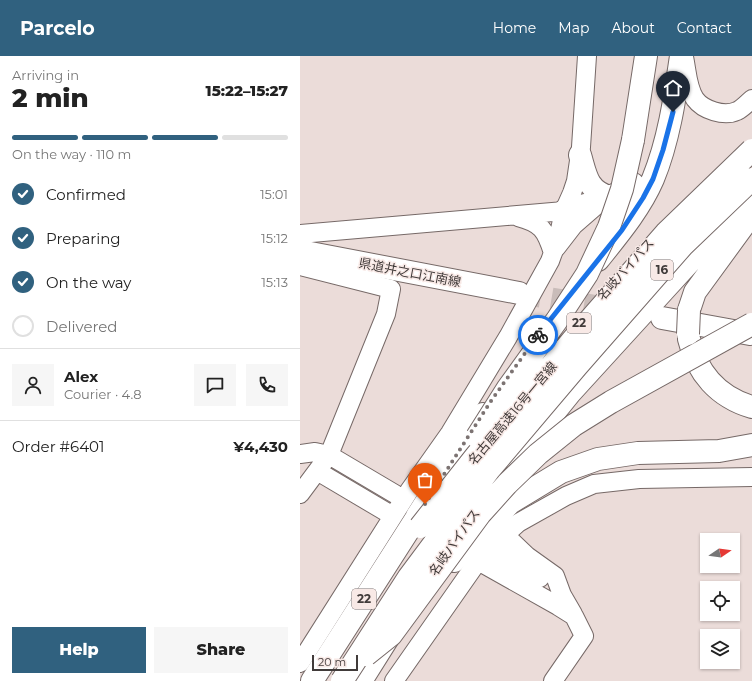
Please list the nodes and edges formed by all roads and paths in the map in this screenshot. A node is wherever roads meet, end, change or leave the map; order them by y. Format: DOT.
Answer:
graph roads {
  1 [pos="587,56"];
  2 [pos="646,56"];
  3 [pos="683,56"];
  4 [pos="752,99"];
  5 [pos="752,139"];
  6 [pos="665,143"];
  7 [pos="752,150"];
  8 [pos="580,155"];
  9 [pos="752,179"];
  10 [pos="606,198"];
  11 [pos="752,200"];
  12 [pos="564,211"];
  13 [pos="752,214"];
  14 [pos="512,215"];
  15 [pos="300,234"];
  16 [pos="300,250"];
  17 [pos="554,250"];
  18 [pos="300,266"];
  19 [pos="519,293"];
  20 [pos="662,318"];
  21 [pos="752,324"];
  22 [pos="752,334"];
  23 [pos="752,407"];
  24 [pos="752,445"];
  25 [pos="330,452"];
  26 [pos="300,454"];
  27 [pos="317,471"];
  28 [pos="752,477"];
  29 [pos="402,492"];
  30 [pos="300,494"];
  31 [pos="393,516"];
  32 [pos="418,522"];
  33 [pos="505,534"];
  34 [pos="498,553"];
  35 [pos="478,561"];
  36 [pos="562,595"];
  37 [pos="403,615"];
  38 [pos="574,616"];
  39 [pos="300,664"];
  40 [pos="351,677"];
  41 [pos="556,680"];
  42 [pos="312,681"];
  43 [pos="316,681"];
  44 [pos="394,681"];
  1 -- 8 [label="street"];
  2 -- 32 [label="main road, bridge"];
  3 -- 4 [label="street"];
  3 -- 6 [label="main road"];
  5 -- 32 [label="main road, 名岐バイパス / 22"];
  6 -- 10 [label="main road"];
  6 -- 32 [label="main road"];
  7 -- 32 [label="main road, 名古屋高速16号一宮線 / 16, bridge"];
  8 -- 10 [label="main road"];
  8 -- 12 [label="street"];
  9 -- 40 [label="main road, 名古屋高速16号一宮線 / 16, bridge"];
  10 -- 12 [label="main road"];
  10 -- 17 [label="main road"];
  11 -- 37 [label="main road, 名岐バイパス"];
  12 -- 14 [label="street"];
  12 -- 17 [label="street"];
  13 -- 23 [label="main road, bridge"];
  14 -- 15 [label="street"];
  14 -- 17 [label="street"];
  16 -- 19 [label="main road, 県道井之口江南線"];
  17 -- 29 [label="street"];
  18 -- 25 [label="street"];
  20 -- 22 [label="main road"];
  21 -- 40 [label="main road, bridge"];
  24 -- 37 [label="main road"];
  25 -- 26 [label="street"];
  25 -- 27 [label="street"];
  25 -- 29 [label="street"];
  27 -- 30 [label="street"];
  27 -- 31 [label="street"];
  28 -- 33 [label="street"];
  29 -- 31 [label="street"];
  31 -- 39 [label="street"];
  32 -- 42 [label="main road, 名岐バイパス / 22"];
  32 -- 43 [label="main road, 名古屋高速16号一宮線 / 16"];
  33 -- 35 [label="street"];
  33 -- 36 [label="street"];
  34 -- 36 [label="street"];
  35 -- 38 [label="street"];
  35 -- 44 [label="street"];
  36 -- 38 [label="street"];
  37 -- 40 [label="main road, 名岐バイパス"];
  38 -- 41 [label="street"];
}
